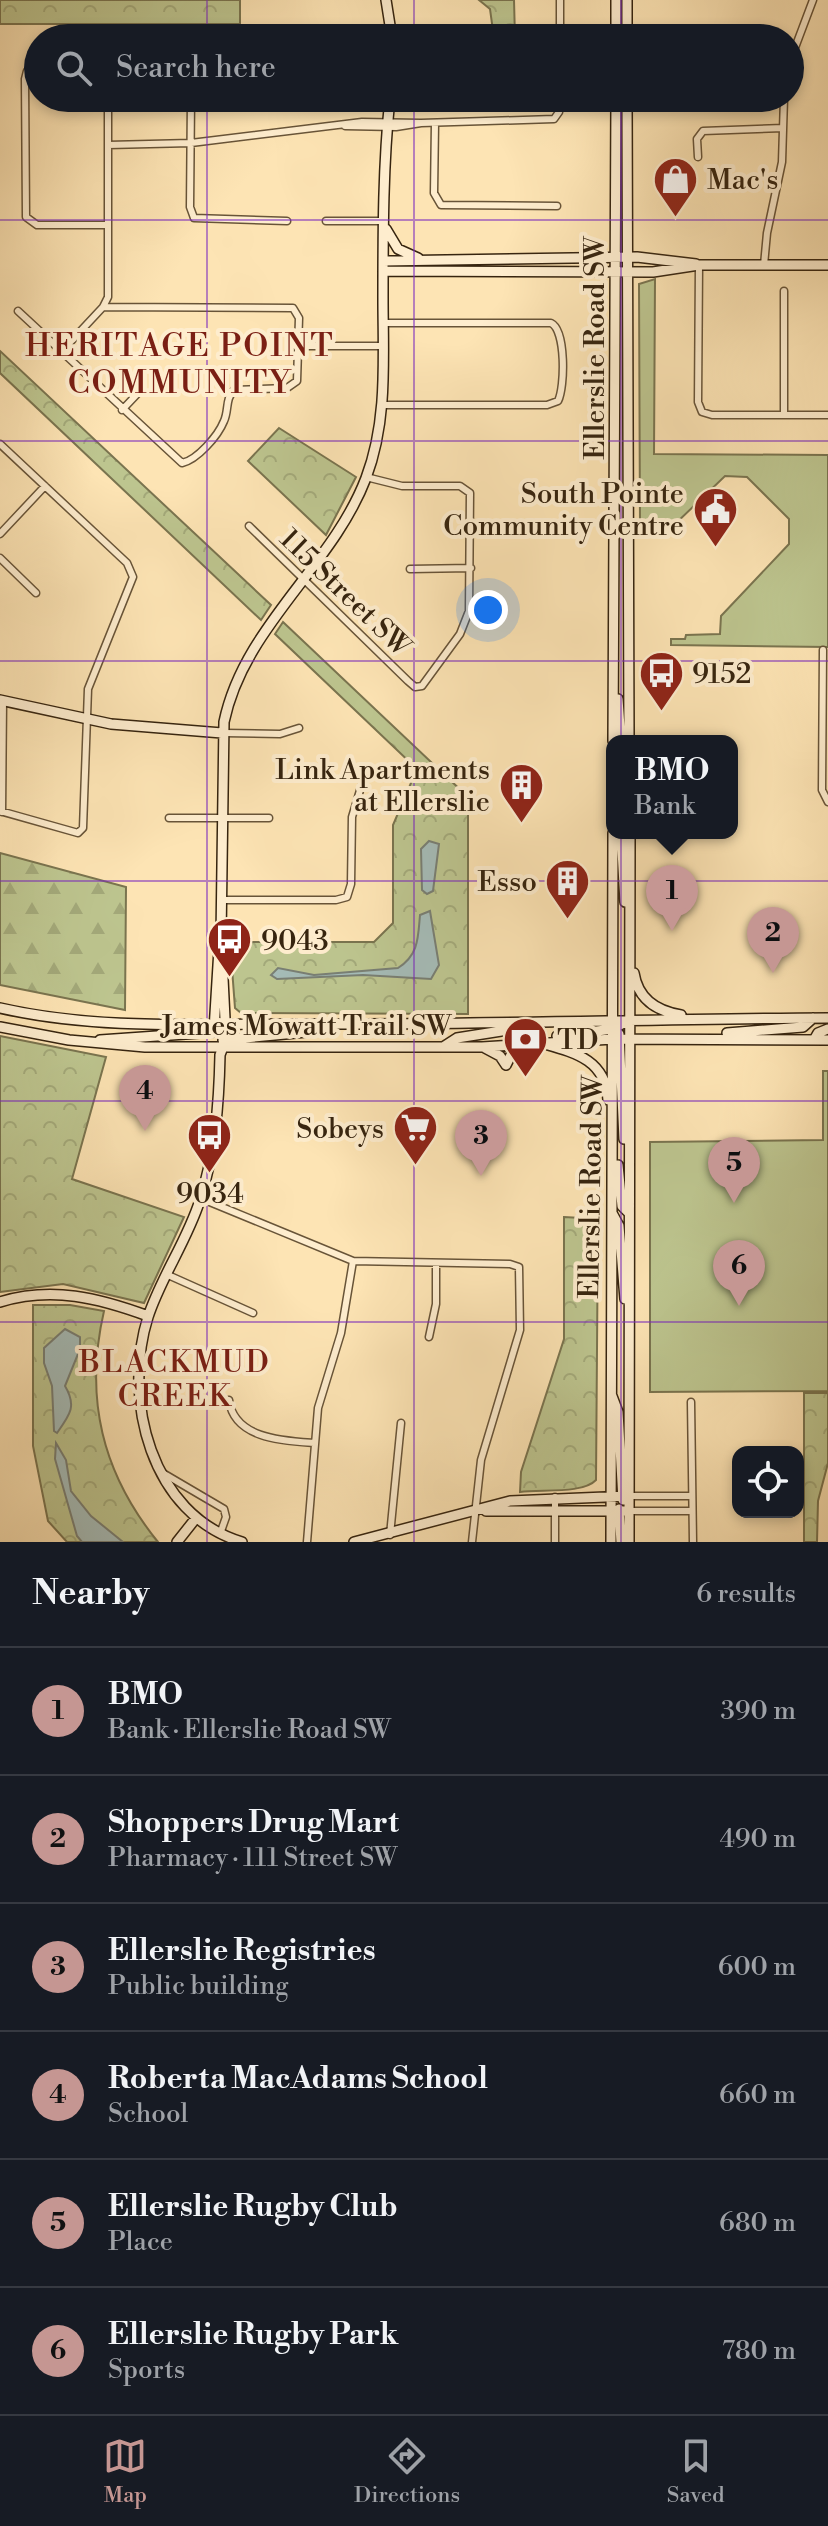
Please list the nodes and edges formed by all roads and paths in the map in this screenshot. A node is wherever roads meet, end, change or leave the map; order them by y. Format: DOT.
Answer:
graph roads {
  1 [pos="386,0"];
  2 [pos="560,0"];
  3 [pos="616,0"];
  4 [pos="627,0"];
  5 [pos="813,0"];
  6 [pos="390,24"];
  7 [pos="560,24"];
  8 [pos="616,24"];
  9 [pos="627,24"];
  10 [pos="803,24"];
  11 [pos="25,112"];
  12 [pos="108,112"];
  13 [pos="191,112"];
  14 [pos="388,112"];
  15 [pos="559,112"];
  16 [pos="617,112"];
  17 [pos="627,112"];
  18 [pos="784,112"];
  19 [pos="435,123"];
  20 [pos="387,124"];
  21 [pos="783,128"];
  22 [pos="191,143"];
  23 [pos="108,145"];
  24 [pos="698,157"];
  25 [pos="557,206"];
  26 [pos="774,207"];
  27 [pos="785,211"];
  28 [pos="287,221"];
  29 [pos="326,221"];
  30 [pos="383,221"];
  31 [pos="108,225"];
  32 [pos="622,258"];
  33 [pos="425,259"];
  34 [pos="699,265"];
  35 [pos="764,265"];
  36 [pos="828,265"];
  37 [pos="383,266"];
  38 [pos="622,271"];
  39 [pos="784,291"];
  40 [pos="103,307"];
  41 [pos="18,311"];
  42 [pos="383,323"];
  43 [pos="299,346"];
  44 [pos="383,346"];
  45 [pos="61,352"];
  46 [pos="140,391"];
  47 [pos="382,405"];
  48 [pos="122,410"];
  49 [pos="784,415"];
  50 [pos="828,415"];
  51 [pos="0,444"];
  52 [pos="366,477"];
  53 [pos="45,486"];
  54 [pos="249,526"];
  55 [pos="0,534"];
  56 [pos="0,558"];
  57 [pos="471,568"];
  58 [pos="410,569"];
  59 [pos="301,580"];
  60 [pos="36,593"];
  61 [pos="823,650"];
  62 [pos="613,664"];
  63 [pos="2,701"];
  64 [pos="86,719"];
  65 [pos="299,728"];
  66 [pos="222,733"];
  67 [pos="613,735"];
  68 [pos="620,735"];
  69 [pos="629,735"];
  70 [pos="361,787"];
  71 [pos="828,802"];
  72 [pos="1,812"];
  73 [pos="169,818"];
  74 [pos="221,818"];
  75 [pos="269,818"];
  76 [pos="613,839"];
  77 [pos="621,839"];
  78 [pos="630,839"];
  79 [pos="221,900"];
  80 [pos="630,925"];
  81 [pos="221,938"];
  82 [pos="630,943"];
  83 [pos="0,1008"];
  84 [pos="813,1018"];
  85 [pos="828,1018"];
  86 [pos="630,1019"];
  87 [pos="704,1019"];
  88 [pos="542,1023"];
  89 [pos="226,1024"];
  90 [pos="351,1024"];
  91 [pos="428,1025"];
  92 [pos="0,1027"];
  93 [pos="214,1028"];
  94 [pos="828,1029"];
  95 [pos="618,1032"];
  96 [pos="700,1038"];
  97 [pos="651,1039"];
  98 [pos="814,1040"];
  99 [pos="828,1040"];
  100 [pos="79,1041"];
  101 [pos="538,1042"];
  102 [pos="525,1043"];
  103 [pos="222,1047"];
  104 [pos="443,1047"];
  105 [pos="482,1047"];
  106 [pos="613,1126"];
  107 [pos="613,1139"];
  108 [pos="629,1182"];
  109 [pos="200,1198"];
  110 [pos="612,1213"];
  111 [pos="629,1213"];
  112 [pos="353,1261"];
  113 [pos="436,1264"];
  114 [pos="168,1275"];
  115 [pos="0,1302"];
  116 [pos="253,1313"];
  117 [pos="148,1316"];
  118 [pos="629,1319"];
  119 [pos="429,1337"];
  120 [pos="609,1389"];
  121 [pos="229,1400"];
  122 [pos="691,1402"];
  123 [pos="401,1423"];
  124 [pos="314,1443"];
  125 [pos="161,1472"];
  126 [pos="626,1496"];
  127 [pos="691,1496"];
  128 [pos="555,1497"];
  129 [pos="610,1497"];
  130 [pos="555,1510"];
  131 [pos="620,1511"];
  132 [pos="692,1511"];
  133 [pos="474,1512"];
  134 [pos="196,1518"];
  135 [pos="220,1534"];
  136 [pos="390,1535"];
  137 [pos="177,1542"];
  138 [pos="242,1542"];
  139 [pos="307,1542"];
  140 [pos="354,1542"];
  141 [pos="472,1542"];
  142 [pos="555,1542"];
  143 [pos="611,1542"];
  144 [pos="621,1542"];
  145 [pos="629,1542"];
  146 [pos="693,1542"];
  1 -- 6 [label="main road"];
  2 -- 7 [label="street"];
  3 -- 8 [label="main road"];
  4 -- 9 [label="main road"];
  5 -- 10 [label="street"];
  11 -- 31 [label="street"];
  12 -- 23 [label="street"];
  13 -- 22 [label="street"];
  14 -- 20 [label="main road"];
  15 -- 19 [label="street"];
  16 -- 32 [label="main road, Ellerslie Road SW"];
  17 -- 32 [label="main road, Ellerslie Road SW"];
  18 -- 21 [label="street"];
  19 -- 20 [label="street"];
  19 -- 25 [label="street"];
  20 -- 22 [label="street"];
  20 -- 30 [label="main road"];
  21 -- 24 [label="street"];
  21 -- 26 [label="street"];
  22 -- 23 [label="street"];
  22 -- 28 [label="street"];
  23 -- 31 [label="street"];
  26 -- 27 [label="street"];
  26 -- 35 [label="street"];
  29 -- 30 [label="street"];
  30 -- 33 [label="main road"];
  30 -- 37 [label="main road"];
  31 -- 40 [label="street"];
  32 -- 33 [label="main road"];
  32 -- 34 [label="main road"];
  32 -- 38 [label="main road, Ellerslie Road SW"];
  33 -- 37 [label="main road"];
  34 -- 35 [label="main road"];
  34 -- 38 [label="main road"];
  34 -- 49 [label="street"];
  35 -- 36 [label="main road"];
  37 -- 38 [label="main road"];
  37 -- 42 [label="main road"];
  38 -- 62 [label="main road, Ellerslie Road SW"];
  38 -- 69 [label="main road, Ellerslie Road SW"];
  39 -- 49 [label="street"];
  40 -- 43 [label="street"];
  40 -- 45 [label="street"];
  41 -- 45 [label="street"];
  42 -- 44 [label="main road"];
  42 -- 47 [label="street"];
  43 -- 44 [label="street"];
  43 -- 48 [label="street"];
  44 -- 47 [label="main road"];
  45 -- 48 [label="street"];
  46 -- 48 [label="street"];
  47 -- 52 [label="main road"];
  49 -- 50 [label="street"];
  51 -- 53 [label="street"];
  52 -- 57 [label="street"];
  52 -- 59 [label="main road"];
  53 -- 55 [label="street"];
  53 -- 64 [label="street"];
  54 -- 59 [label="street, 115 Street SW"];
  56 -- 60 [label="street"];
  57 -- 58 [label="street"];
  57 -- 59 [label="street, 115 Street SW"];
  59 -- 66 [label="main road"];
  61 -- 71 [label="street"];
  62 -- 67 [label="main road, Ellerslie Road SW"];
  62 -- 68 [label="main road"];
  63 -- 64 [label="main road"];
  63 -- 72 [label="street"];
  64 -- 66 [label="main road"];
  64 -- 72 [label="street"];
  65 -- 66 [label="street"];
  66 -- 74 [label="main road"];
  70 -- 79 [label="street"];
  73 -- 74 [label="street"];
  74 -- 75 [label="street"];
  74 -- 79 [label="main road"];
  76 -- 95 [label="main road, Ellerslie Road SW"];
  77 -- 80 [label="main road"];
  78 -- 80 [label="main road, Ellerslie Road SW"];
  79 -- 81 [label="main road"];
  80 -- 82 [label="main road, Ellerslie Road SW"];
  81 -- 89 [label="main road"];
  81 -- 93 [label="main road"];
  82 -- 86 [label="main road, Ellerslie Road SW"];
  82 -- 87 [label="main road"];
  83 -- 93 [label="main road, James Mowatt Trail SW"];
  84 -- 85 [label="main road"];
  84 -- 87 [label="main road"];
  84 -- 96 [label="main road"];
  86 -- 87 [label="main road"];
  86 -- 95 [label="main road, Ellerslie Road SW"];
  86 -- 95 [label="main road"];
  88 -- 91 [label="main road, James Mowatt Trail SW"];
  88 -- 95 [label="main road, James Mowatt Trail SW"];
  88 -- 104 [label="main road"];
  89 -- 90 [label="main road, James Mowatt Trail SW"];
  89 -- 93 [label="main road, James Mowatt Trail SW"];
  89 -- 103 [label="main road"];
  90 -- 91 [label="main road, James Mowatt Trail SW"];
  90 -- 103 [label="main road"];
  91 -- 104 [label="main road"];
  92 -- 100 [label="main road, James Mowatt Trail SW"];
  93 -- 100 [label="main road"];
  93 -- 103 [label="main road"];
  94 -- 98 [label="main road"];
  95 -- 97 [label="main road"];
  95 -- 101 [label="main road, James Mowatt Trail SW"];
  95 -- 106 [label="main road, Ellerslie Road SW"];
  95 -- 108 [label="main road, Ellerslie Road SW"];
  96 -- 97 [label="main road"];
  96 -- 98 [label="main road"];
  97 -- 108 [label="main road"];
  98 -- 99 [label="main road"];
  100 -- 103 [label="main road, James Mowatt Trail SW"];
  101 -- 102 [label="main road, James Mowatt Trail SW"];
  101 -- 106 [label="main road"];
  102 -- 105 [label="main road, James Mowatt Trail SW"];
  102 -- 105 [label="main road"];
  103 -- 104 [label="main road, James Mowatt Trail SW"];
  103 -- 109 [label="main road"];
  104 -- 105 [label="main road, James Mowatt Trail SW"];
  106 -- 107 [label="main road, Ellerslie Road SW"];
  107 -- 110 [label="main road, Ellerslie Road SW"];
  107 -- 111 [label="main road"];
  108 -- 111 [label="main road, Ellerslie Road SW"];
  109 -- 112 [label="street"];
  109 -- 114 [label="main road"];
  110 -- 118 [label="main road"];
  110 -- 120 [label="main road, Ellerslie Road SW"];
  111 -- 118 [label="main road, Ellerslie Road SW"];
  112 -- 113 [label="street"];
  112 -- 124 [label="street"];
  113 -- 119 [label="street"];
  113 -- 133 [label="street"];
  114 -- 116 [label="street"];
  114 -- 117 [label="main road"];
  115 -- 117 [label="main road"];
  117 -- 125 [label="main road"];
  118 -- 126 [label="main road, Ellerslie Road SW"];
  120 -- 126 [label="main road"];
  120 -- 129 [label="main road, Ellerslie Road SW"];
  121 -- 124 [label="street"];
  122 -- 127 [label="street"];
  123 -- 136 [label="street"];
  124 -- 139 [label="street"];
  125 -- 134 [label="main road"];
  125 -- 135 [label="street"];
  126 -- 127 [label="street"];
  126 -- 129 [label="main road"];
  126 -- 131 [label="main road"];
  127 -- 132 [label="street"];
  128 -- 129 [label="main road"];
  128 -- 130 [label="street"];
  128 -- 133 [label="main road"];
  129 -- 131 [label="main road"];
  130 -- 131 [label="main road"];
  130 -- 133 [label="main road"];
  130 -- 142 [label="street"];
  131 -- 132 [label="street"];
  131 -- 143 [label="main road"];
  131 -- 144 [label="main road"];
  131 -- 145 [label="main road"];
  132 -- 146 [label="street"];
  133 -- 136 [label="main road"];
  133 -- 141 [label="street"];
  134 -- 135 [label="main road"];
  134 -- 137 [label="main road"];
  135 -- 138 [label="main road"];
  136 -- 140 [label="main road"];
}
